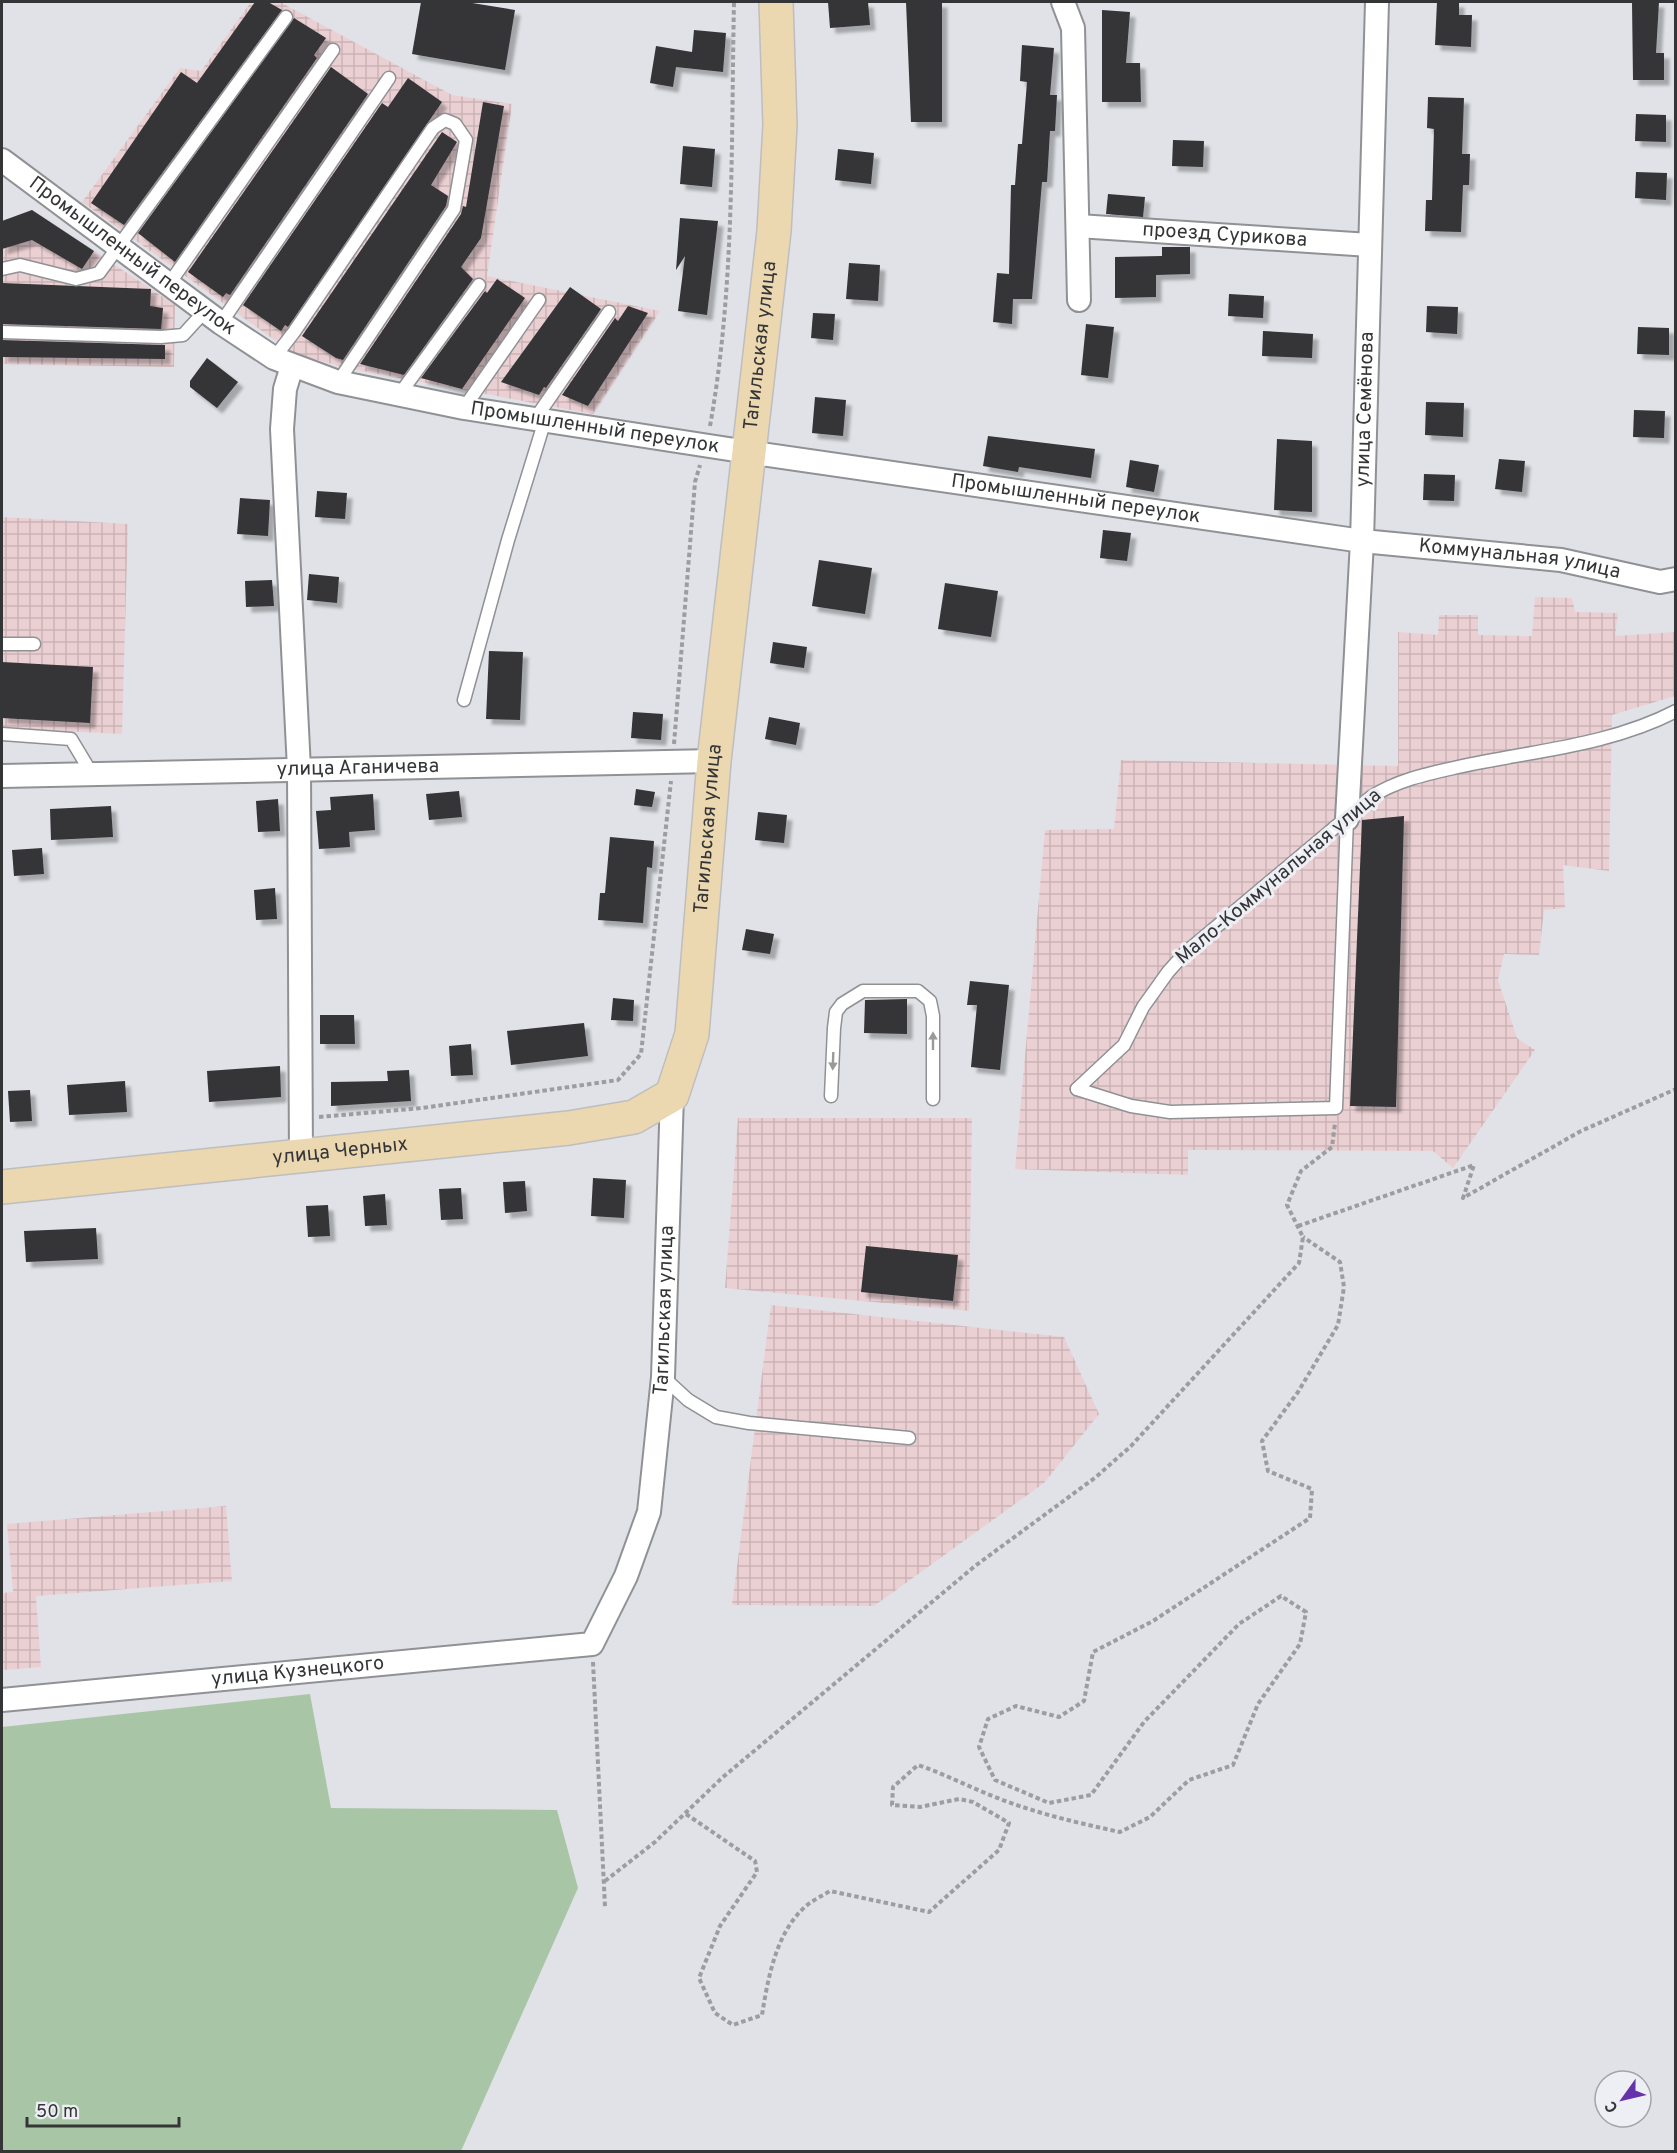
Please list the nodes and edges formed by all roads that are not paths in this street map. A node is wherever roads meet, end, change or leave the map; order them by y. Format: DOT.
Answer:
graph roads {
  1 [pos="776,2"];
  2 [pos="1063,2"];
  3 [pos="1377,2"];
  4 [pos="286,17"];
  5 [pos="333,50"];
  6 [pos="389,78"];
  7 [pos="2,160"];
  8 [pos="1078,226"];
  9 [pos="1370,245"];
  10 [pos="120,247"];
  11 [pos="2,269"];
  12 [pos="169,284"];
  13 [pos="479,285"];
  14 [pos="539,300"];
  15 [pos="1079,300"];
  16 [pos="609,312"];
  17 [pos="213,317"];
  18 [pos="2,332"];
  19 [pos="283,362"];
  20 [pos="338,382"];
  21 [pos="399,395"];
  22 [pos="464,408"];
  23 [pos="540,420"];
  24 [pos="748,452"];
  25 [pos="1362,541"];
  26 [pos="1676,579"];
  27 [pos="2,644"];
  28 [pos="34,644"];
  29 [pos="464,700"];
  30 [pos="1676,711"];
  31 [pos="2,734"];
  32 [pos="714,761"];
  33 [pos="299,769"];
  34 [pos="92,774"];
  35 [pos="2,777"];
  36 [pos="1347,819"];
  37 [pos="672,1095"];
  38 [pos="831,1096"];
  39 [pos="933,1100"];
  40 [pos="301,1158"];
  41 [pos="2,1187"];
  42 [pos="663,1377"];
  43 [pos="909,1438"];
  44 [pos="592,1644"];
  45 [pos="2,1700"];
  1 -- 24 [label="main road, Тагильская улица"];
  2 -- 8 [label="street"];
  3 -- 9 [label="street, улица Семёнова"];
  4 -- 10 [label="lane"];
  5 -- 12 [label="lane"];
  6 -- 17 [label="lane"];
  7 -- 10 [label="street, Промышленный переулок"];
  8 -- 9 [label="street, проезд Сурикова"];
  8 -- 15 [label="street"];
  9 -- 25 [label="street, улица Семёнова"];
  10 -- 11 [label="lane"];
  10 -- 12 [label="street, Промышленный переулок"];
  12 -- 17 [label="street, Промышленный переулок"];
  13 -- 21 [label="lane"];
  14 -- 22 [label="lane"];
  16 -- 23 [label="lane"];
  17 -- 18 [label="lane"];
  17 -- 19 [label="street, Промышленный переулок"];
  19 -- 20 [label="street, Промышленный переулок"];
  19 -- 20 [label="lane"];
  19 -- 33 [label="street"];
  20 -- 21 [label="street, Промышленный переулок"];
  21 -- 22 [label="street, Промышленный переулок"];
  22 -- 23 [label="street, Промышленный переулок"];
  23 -- 24 [label="street, Промышленный переулок"];
  23 -- 29 [label="lane"];
  24 -- 25 [label="street, Промышленный переулок"];
  24 -- 32 [label="main road, Тагильская улица"];
  25 -- 26 [label="street, Коммунальная улица"];
  25 -- 36 [label="street, улица Семёнова"];
  27 -- 28 [label="lane"];
  30 -- 36 [label="lane, Мало-Коммунальная улица"];
  31 -- 34 [label="lane"];
  32 -- 33 [label="street, улица Аганичева"];
  32 -- 37 [label="main road, Тагильская улица"];
  33 -- 34 [label="street, улица Аганичева"];
  33 -- 40 [label="street"];
  34 -- 35 [label="street, улица Аганичева"];
  36 -- 36 [label="lane, Мало-Коммунальная улица"];
  37 -- 40 [label="main road, улица Черных"];
  37 -- 42 [label="street, Тагильская улица"];
  39 -- 38 [label="lane, one-way"];
  40 -- 41 [label="main road, улица Черных"];
  42 -- 43 [label="lane"];
  42 -- 44 [label="street, Тагильская улица"];
  44 -- 45 [label="street, улица Кузнецкого"];
}
